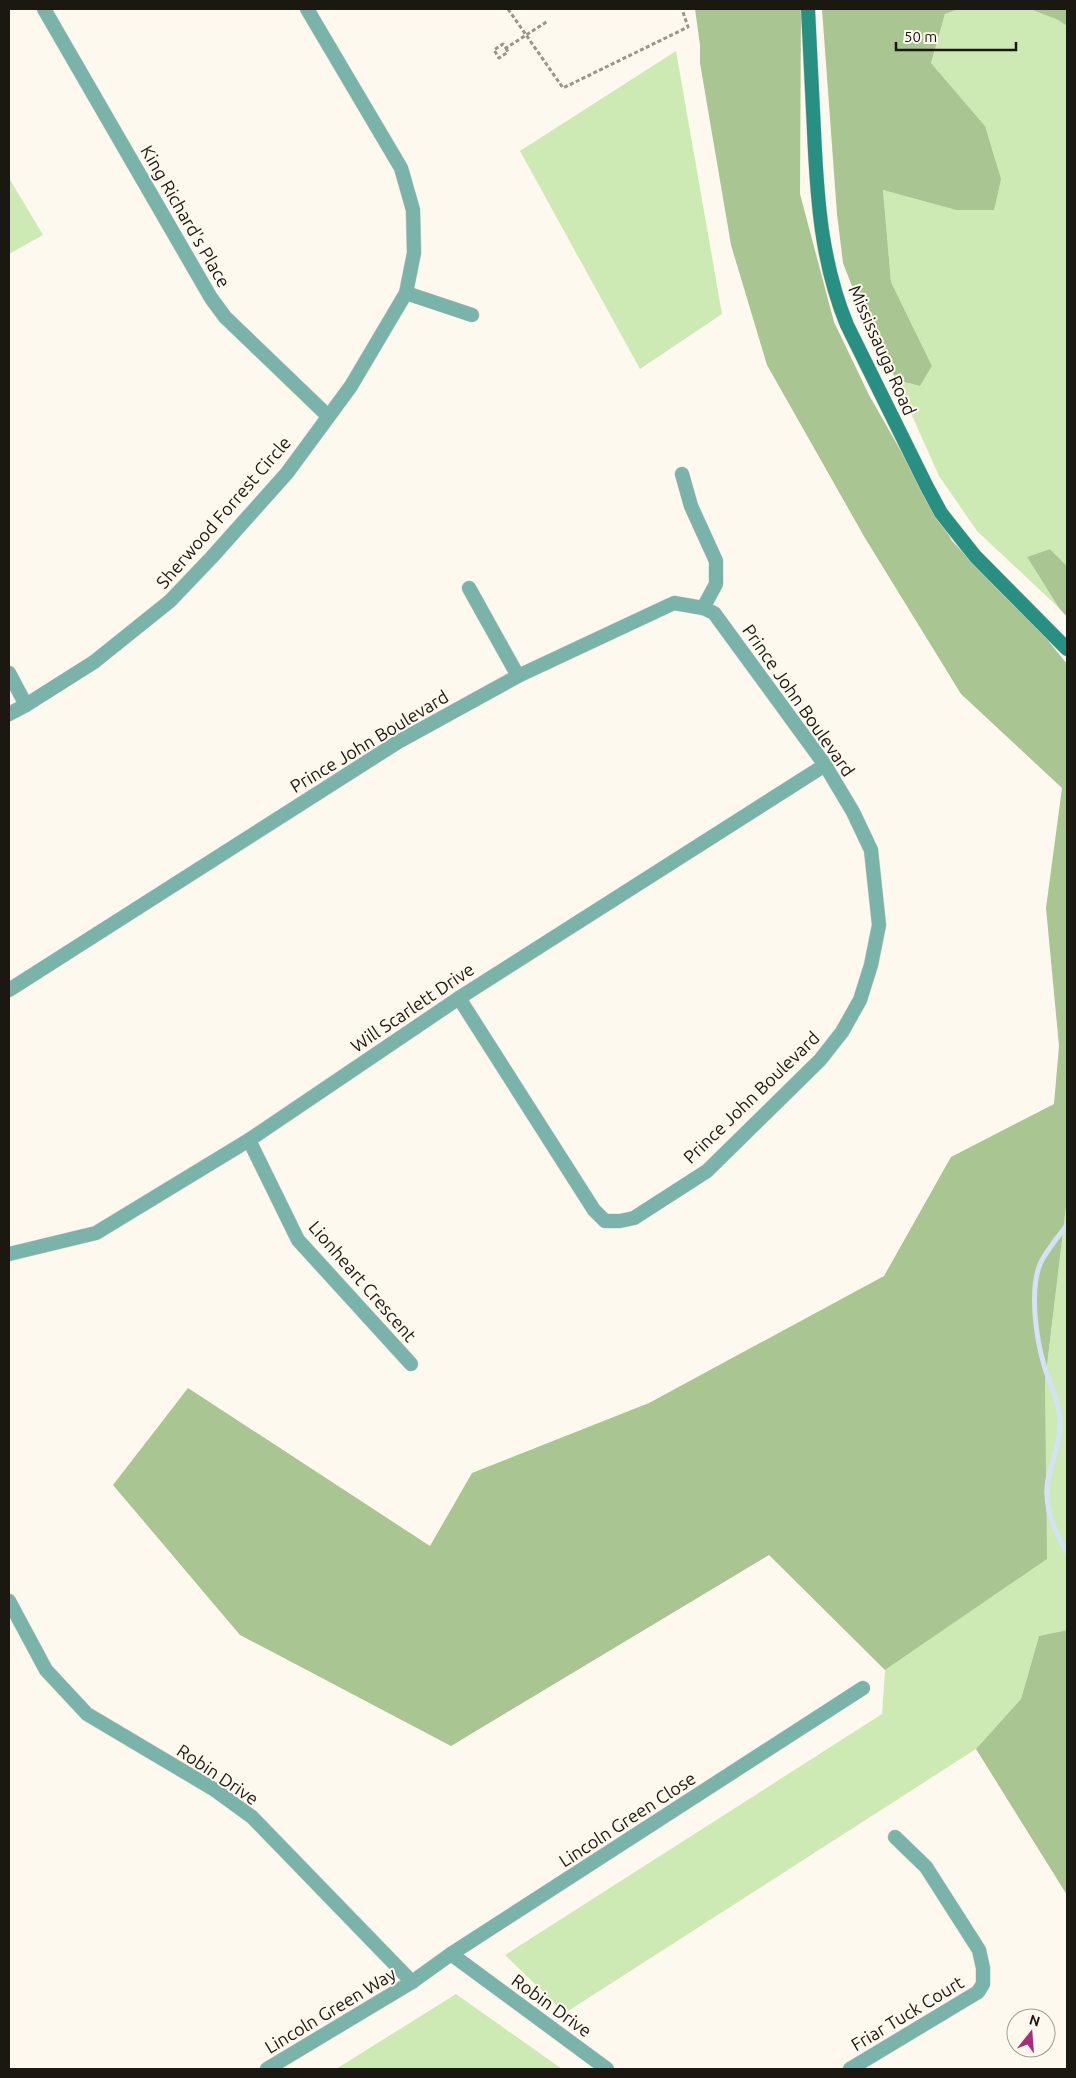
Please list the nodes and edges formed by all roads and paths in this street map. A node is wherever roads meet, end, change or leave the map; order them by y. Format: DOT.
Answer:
graph roads {
  1 [pos="44,9"];
  2 [pos="307,9"];
  3 [pos="508,9"];
  4 [pos="682,9"];
  5 [pos="808,9"];
  6 [pos="548,21"];
  7 [pos="526,35"];
  8 [pos="506,48"];
  9 [pos="406,293"];
  10 [pos="472,315"];
  11 [pos="328,416"];
  12 [pos="682,474"];
  13 [pos="469,588"];
  14 [pos="703,608"];
  15 [pos="1067,648"];
  16 [pos="9,673"];
  17 [pos="518,676"];
  18 [pos="26,705"];
  19 [pos="9,714"];
  20 [pos="825,765"];
  21 [pos="9,990"];
  22 [pos="459,998"];
  23 [pos="249,1140"];
  24 [pos="9,1254"];
  25 [pos="411,1364"];
  26 [pos="9,1601"];
  27 [pos="863,1688"];
  28 [pos="895,1837"];
  29 [pos="451,1954"];
  30 [pos="412,1982"];
  31 [pos="267,2069"];
  32 [pos="607,2069"];
  33 [pos="850,2069"];
  1 -- 11 [label="street, King Richard's Place"];
  2 -- 9 [label="street, Sherwood Forrest Circle"];
  3 -- 7 [label="path"];
  4 -- 7 [label="path"];
  5 -- 15 [label="main road, Mississauga Road"];
  6 -- 7 [label="path"];
  7 -- 8 [label="path"];
  8 -- 8 [label="path"];
  9 -- 10 [label="street"];
  9 -- 11 [label="street, Sherwood Forrest Circle"];
  11 -- 18 [label="street, Sherwood Forrest Circle"];
  12 -- 14 [label="street"];
  13 -- 17 [label="street"];
  14 -- 17 [label="street, Prince John Boulevard"];
  14 -- 20 [label="street, Prince John Boulevard"];
  16 -- 18 [label="street"];
  17 -- 21 [label="street, Prince John Boulevard"];
  18 -- 19 [label="street, Sherwood Forrest Circle"];
  20 -- 22 [label="street, Will Scarlett Drive"];
  20 -- 22 [label="street, Prince John Boulevard"];
  22 -- 23 [label="street, Will Scarlett Drive"];
  23 -- 24 [label="street, Will Scarlett Drive"];
  23 -- 25 [label="street, Lionheart Crescent"];
  26 -- 30 [label="street, Robin Drive"];
  27 -- 29 [label="street, Lincoln Green Close"];
  28 -- 33 [label="street, Friar Tuck Court"];
  29 -- 30 [label="street, Lincoln Green Close"];
  29 -- 32 [label="street, Robin Drive"];
  30 -- 31 [label="street, Lincoln Green Way"];
}
